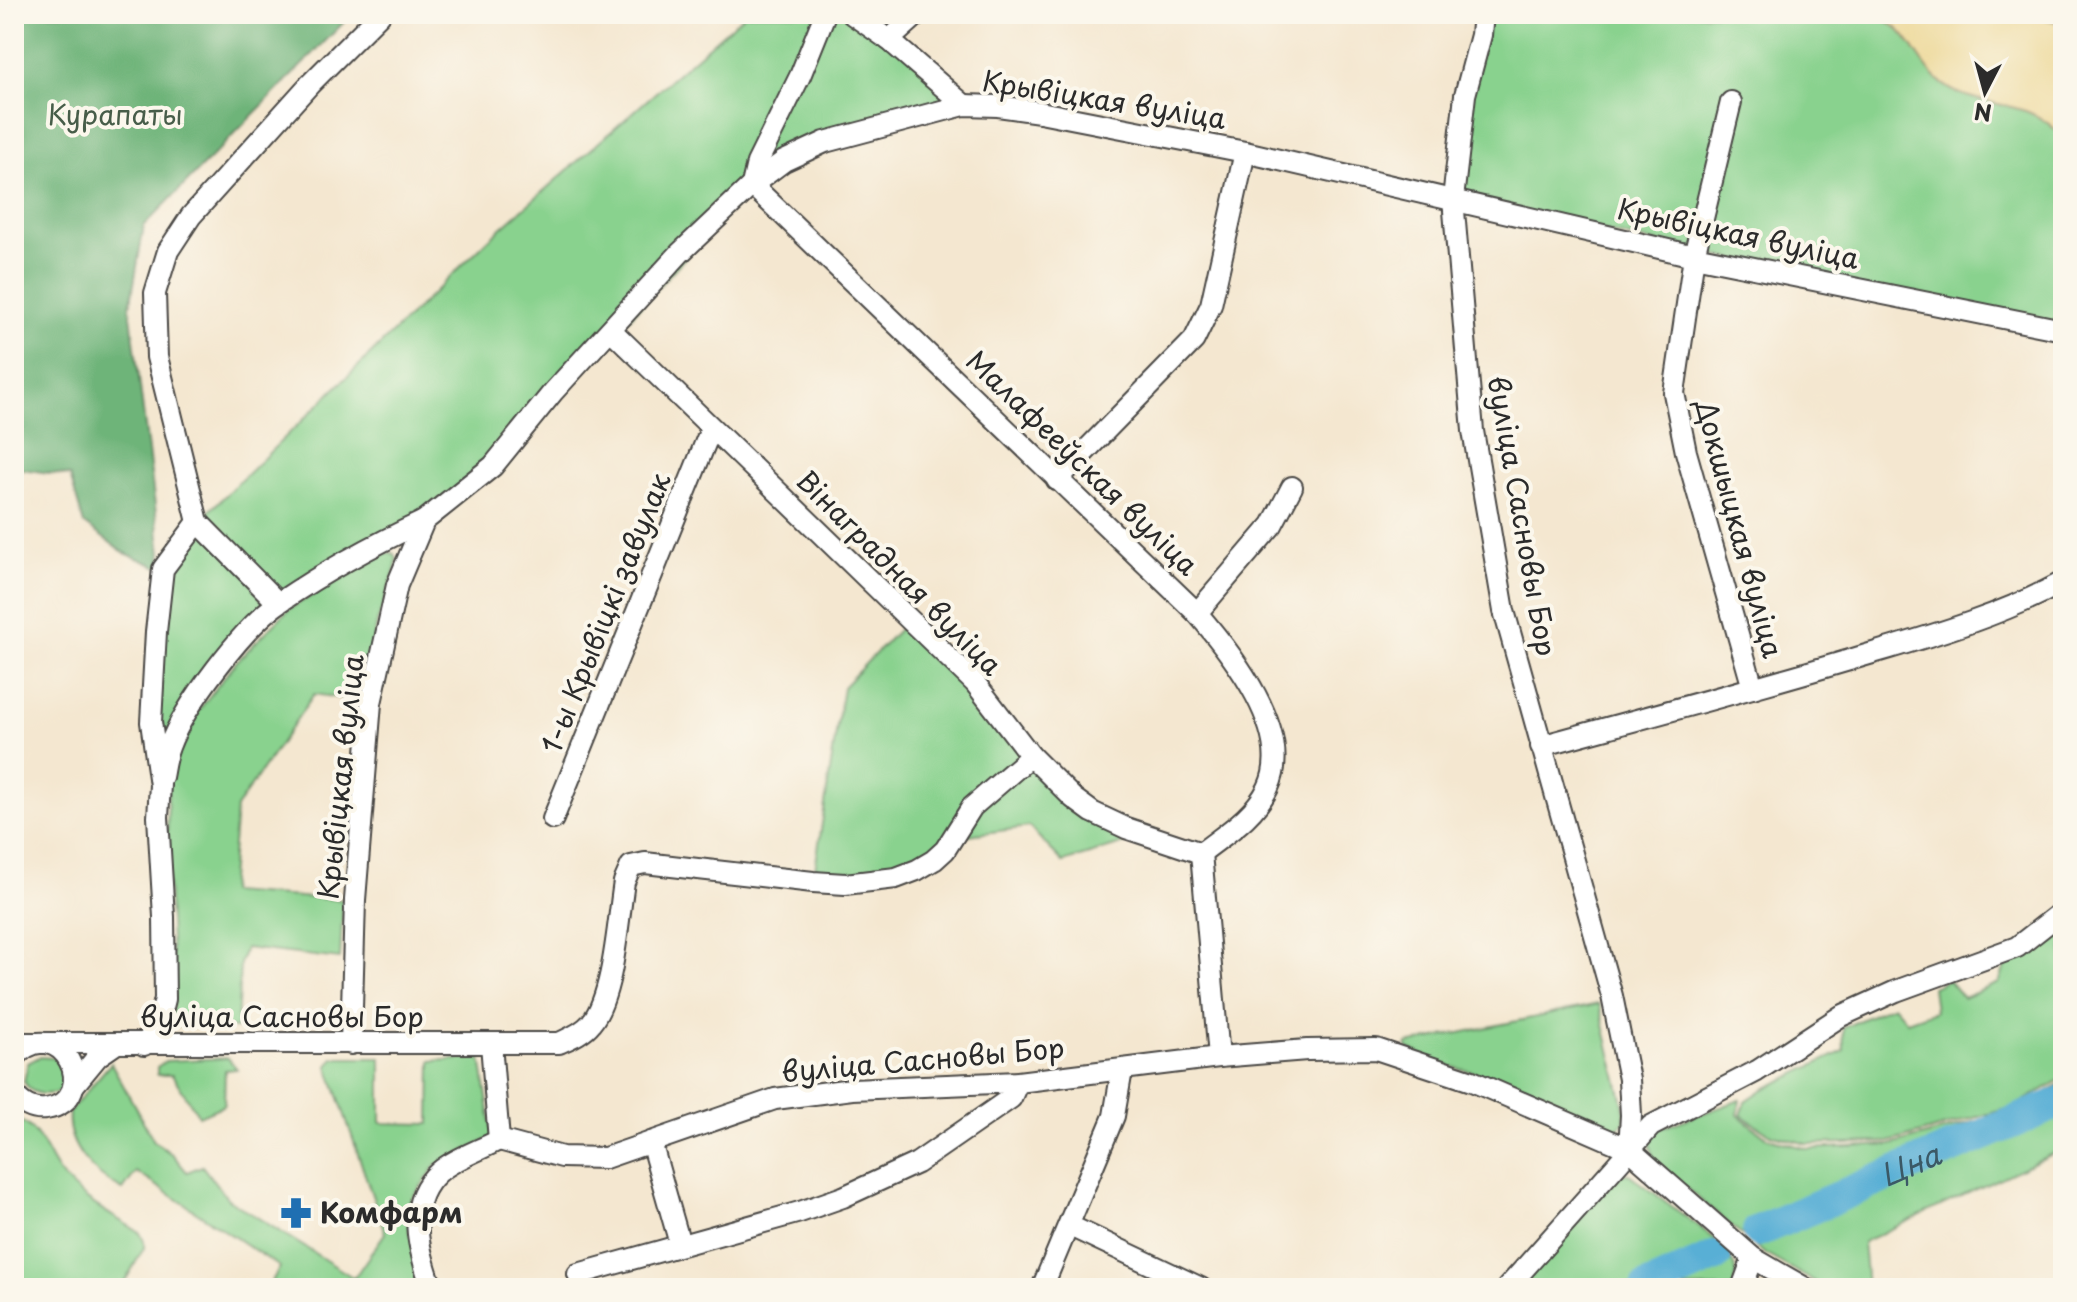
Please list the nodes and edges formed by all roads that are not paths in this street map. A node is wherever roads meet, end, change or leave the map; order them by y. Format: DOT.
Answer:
graph roads {
  1 [pos="380,14"];
  2 [pos="825,14"];
  3 [pos="852,14"];
  4 [pos="918,14"];
  5 [pos="1483,14"];
  6 [pos="889,40"];
  7 [pos="1731,102"];
  8 [pos="964,105"];
  9 [pos="1245,152"];
  10 [pos="752,185"];
  11 [pos="1453,199"];
  12 [pos="1694,256"];
  13 [pos="611,330"];
  14 [pos="2063,330"];
  15 [pos="711,429"];
  16 [pos="1057,480"];
  17 [pos="1292,487"];
  18 [pos="424,521"];
  19 [pos="198,522"];
  20 [pos="2063,582"];
  21 [pos="278,603"];
  22 [pos="1197,613"];
  23 [pos="1753,688"];
  24 [pos="1541,746"];
  25 [pos="1031,756"];
  26 [pos="160,785"];
  27 [pos="553,819"];
  28 [pos="1201,853"];
  29 [pos="2063,911"];
  30 [pos="14,1043"];
  31 [pos="42,1043"];
  32 [pos="351,1044"];
  33 [pos="491,1044"];
  34 [pos="114,1045"];
  35 [pos="144,1045"];
  36 [pos="1219,1057"];
  37 [pos="14,1058"];
  38 [pos="1122,1070"];
  39 [pos="1018,1082"];
  40 [pos="74,1085"];
  41 [pos="18,1102"];
  42 [pos="499,1140"];
  43 [pos="651,1142"];
  44 [pos="1629,1149"];
  45 [pos="1070,1226"];
  46 [pos="680,1244"];
  47 [pos="1753,1258"];
  48 [pos="578,1274"];
  49 [pos="432,1288"];
  50 [pos="1042,1288"];
  51 [pos="1201,1288"];
  52 [pos="1507,1288"];
  53 [pos="1742,1288"];
  54 [pos="1805,1288"];
  1 -- 19 [label="street"];
  2 -- 10 [label="street"];
  3 -- 6 [label="street"];
  4 -- 6 [label="street"];
  5 -- 11 [label="street, вуліца Сасновы Бор"];
  6 -- 8 [label="street"];
  7 -- 12 [label="street, Докшыцкая вуліца"];
  8 -- 9 [label="street, Крывіцкая вуліца"];
  8 -- 10 [label="street, Крывіцкая вуліца"];
  9 -- 11 [label="street, Крывіцкая вуліца"];
  9 -- 16 [label="street"];
  10 -- 13 [label="street, Крывіцкая вуліца"];
  10 -- 16 [label="street, Малафееўская вуліца"];
  11 -- 12 [label="street, Крывіцкая вуліца"];
  11 -- 24 [label="street, вуліца Сасновы Бор"];
  12 -- 14 [label="street, Крывіцкая вуліца"];
  12 -- 23 [label="street, Докшыцкая вуліца"];
  13 -- 15 [label="street, Вінаградная вуліца"];
  13 -- 18 [label="street, Крывіцкая вуліца"];
  15 -- 25 [label="street, Вінаградная вуліца"];
  15 -- 27 [label="street, 1-ы Крывіцкі завулак"];
  16 -- 22 [label="street, Малафееўская вуліца"];
  17 -- 22 [label="street"];
  18 -- 21 [label="street"];
  18 -- 32 [label="street, Крывіцкая вуліца"];
  19 -- 21 [label="street"];
  19 -- 26 [label="street"];
  20 -- 23 [label="street"];
  21 -- 26 [label="street"];
  22 -- 28 [label="street, Малафееўская вуліца"];
  23 -- 24 [label="street"];
  24 -- 44 [label="street, вуліца Сасновы Бор"];
  25 -- 28 [label="street, Вінаградная вуліца"];
  25 -- 33 [label="street, вуліца Сасновы Бор"];
  26 -- 35 [label="street"];
  28 -- 36 [label="street"];
  29 -- 44 [label="street"];
  30 -- 31 [label="street, вуліца Сасновы Бор"];
  31 -- 34 [label="street, вуліца Сасновы Бор"];
  31 -- 37 [label="street"];
  31 -- 40 [label="street"];
  32 -- 33 [label="street, вуліца Сасновы Бор"];
  32 -- 35 [label="street, вуліца Сасновы Бор"];
  33 -- 42 [label="street"];
  34 -- 35 [label="street, вуліца Сасновы Бор"];
  34 -- 40 [label="street"];
  36 -- 38 [label="street, вуліца Сасновы Бор"];
  36 -- 44 [label="street, вуліца Сасновы Бор"];
  38 -- 39 [label="street, вуліца Сасновы Бор"];
  38 -- 45 [label="street"];
  39 -- 43 [label="street, вуліца Сасновы Бор"];
  39 -- 46 [label="street"];
  40 -- 41 [label="street"];
  42 -- 43 [label="street, вуліца Сасновы Бор"];
  42 -- 49 [label="street"];
  43 -- 46 [label="street"];
  44 -- 47 [label="street, вуліца Сасновы Бор"];
  44 -- 52 [label="street"];
  45 -- 50 [label="street"];
  45 -- 51 [label="street"];
  46 -- 48 [label="street"];
  47 -- 53 [label="street"];
  47 -- 54 [label="street, вуліца Сасновы Бор"];
}
